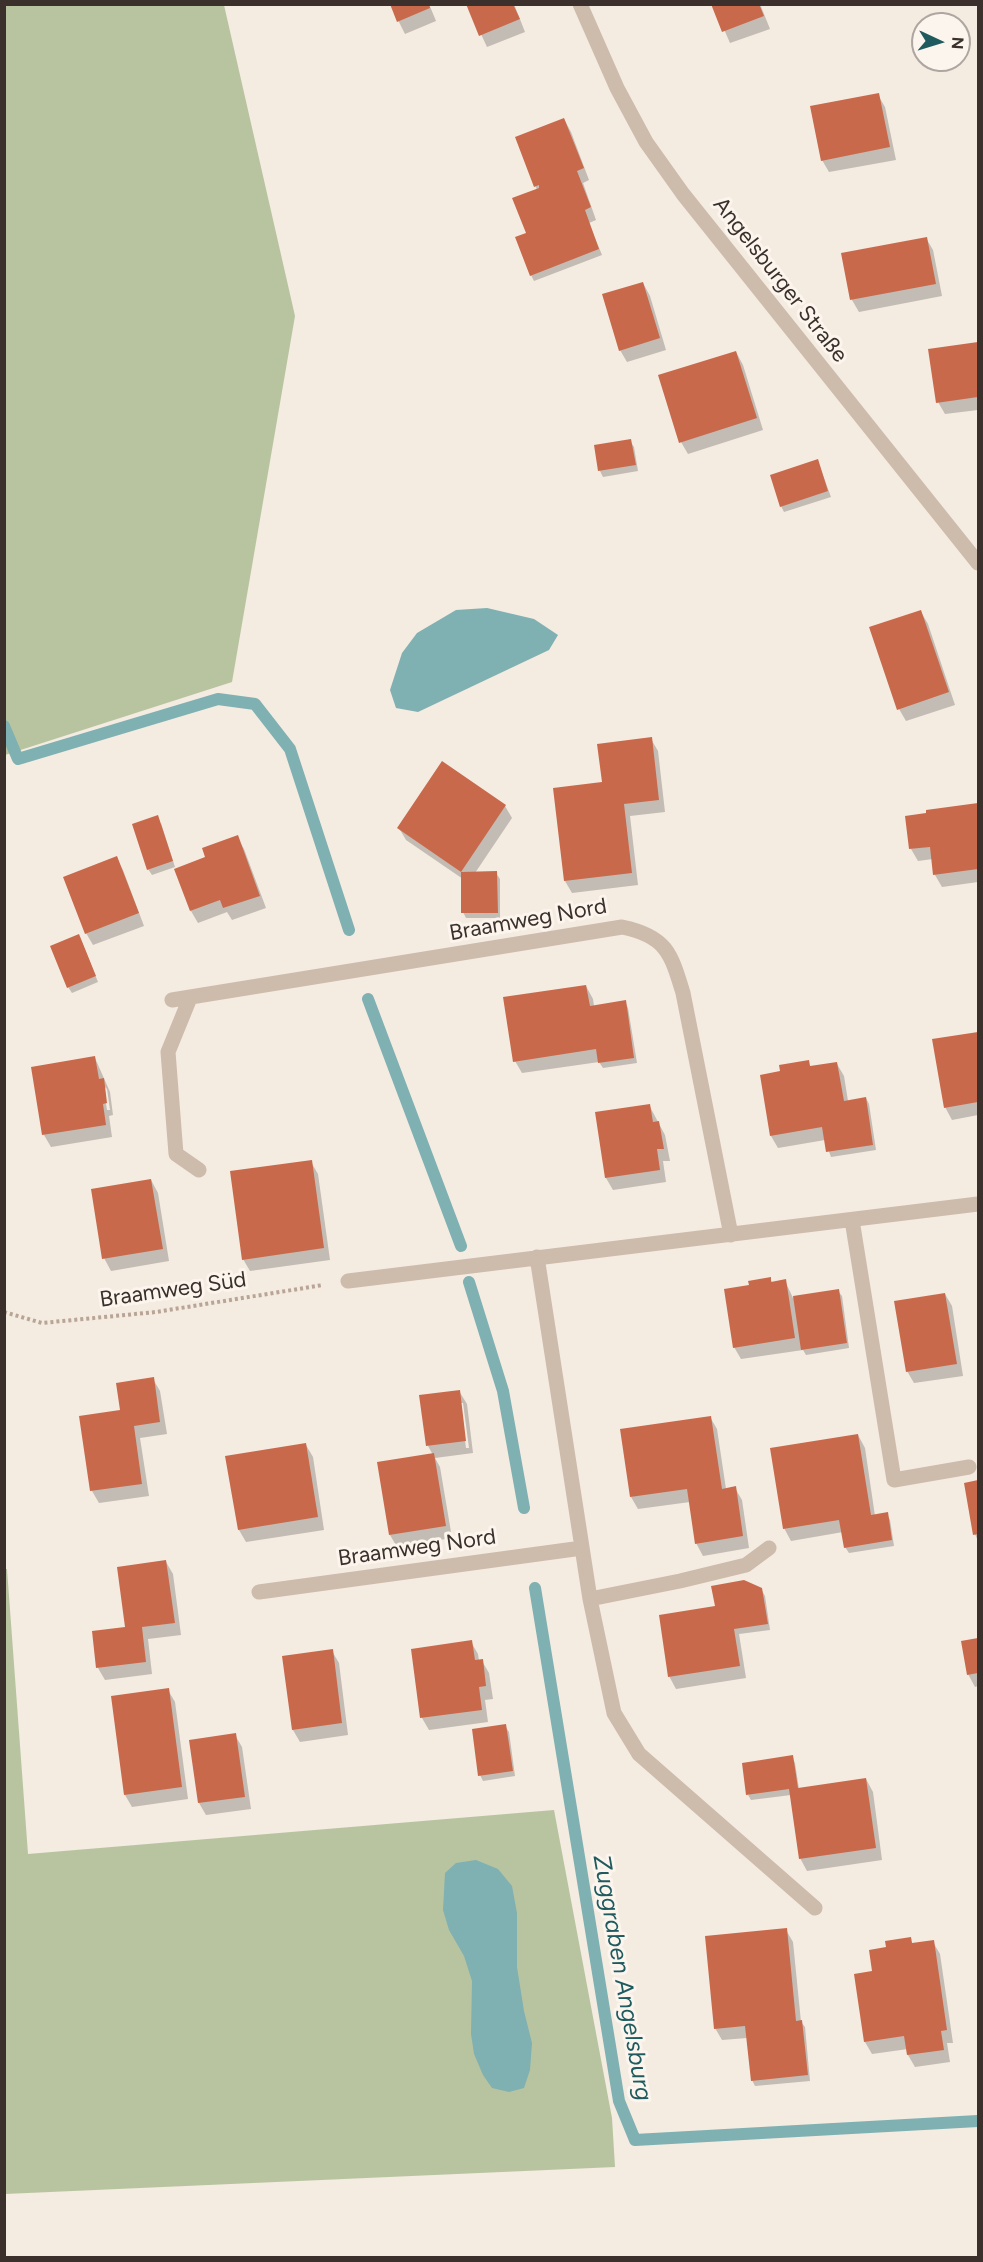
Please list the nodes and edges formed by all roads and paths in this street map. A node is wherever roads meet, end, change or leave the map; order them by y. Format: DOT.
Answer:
graph roads {
  1 [pos="580,4"];
  2 [pos="978,563"];
  3 [pos="189,998"];
  4 [pos="172,1000"];
  5 [pos="199,1170"];
  6 [pos="978,1204"];
  7 [pos="852,1220"];
  8 [pos="731,1235"];
  9 [pos="537,1257"];
  10 [pos="348,1281"];
  11 [pos="4,1312"];
  12 [pos="969,1467"];
  13 [pos="582,1548"];
  14 [pos="769,1548"];
  15 [pos="259,1593"];
  16 [pos="590,1599"];
  17 [pos="815,1908"];
  1 -- 2 [label="street, Angelsburger Straße"];
  3 -- 4 [label="street, Braamweg Nord"];
  3 -- 5 [label="street"];
  3 -- 8 [label="street, Braamweg Nord"];
  6 -- 7 [label="street"];
  7 -- 8 [label="street"];
  7 -- 12 [label="street"];
  8 -- 9 [label="street"];
  9 -- 10 [label="street"];
  9 -- 13 [label="street"];
  10 -- 11 [label="path, Braamweg Süd"];
  13 -- 15 [label="street, Braamweg Nord"];
  13 -- 16 [label="street"];
  14 -- 16 [label="street"];
  16 -- 17 [label="street"];
}
